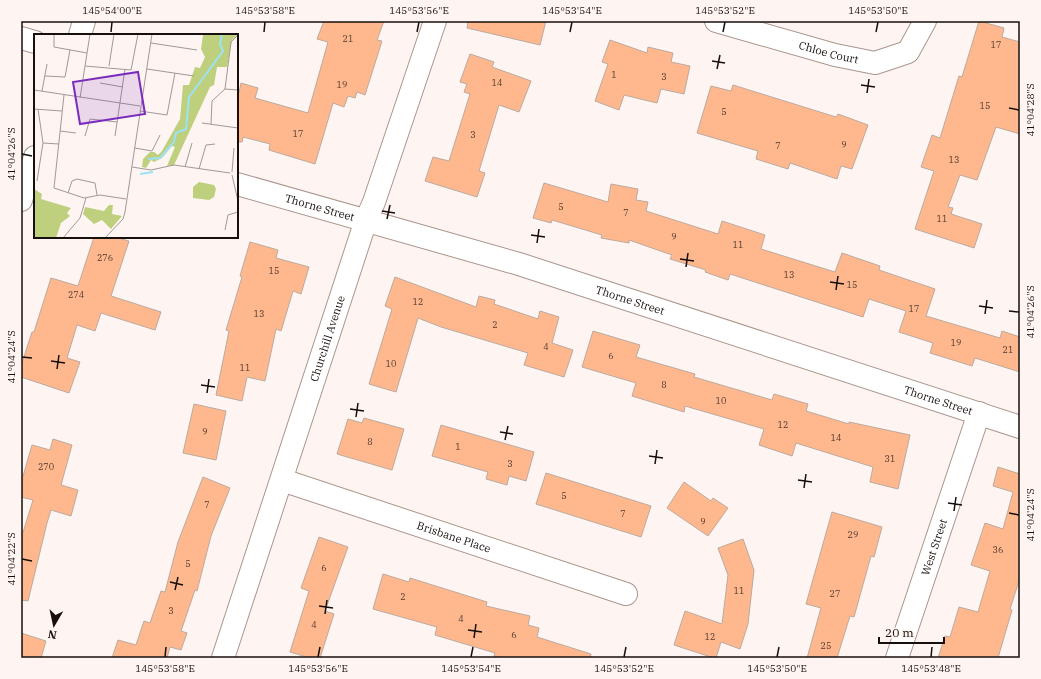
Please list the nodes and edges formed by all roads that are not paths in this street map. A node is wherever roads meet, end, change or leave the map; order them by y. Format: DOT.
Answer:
graph roads {
  1 [pos="84,21"];
  2 [pos="435,21"];
  3 [pos="716,21"];
  4 [pos="925,21"];
  5 [pos="80,34"];
  6 [pos="21,38"];
  7 [pos="34,42"];
  8 [pos="34,160"];
  9 [pos="238,184"];
  10 [pos="21,200"];
  11 [pos="366,220"];
  12 [pos="979,412"];
  13 [pos="1020,427"];
  14 [pos="282,480"];
  15 [pos="626,594"];
  16 [pos="223,658"];
  17 [pos="897,658"];
  1 -- 5 [label="main road"];
  2 -- 11 [label="main road, Churchill Avenue"];
  3 -- 4 [label="main road, Chloe Court"];
  6 -- 7 [label="main road"];
  8 -- 10 [label="main road"];
  9 -- 11 [label="main road, Thorne Street"];
  11 -- 12 [label="main road, Thorne Street"];
  11 -- 14 [label="main road, Churchill Avenue"];
  12 -- 13 [label="main road, Thorne Street"];
  12 -- 17 [label="main road, West Street"];
  14 -- 15 [label="main road, Brisbane Place"];
  14 -- 16 [label="main road, Churchill Avenue"];
}
